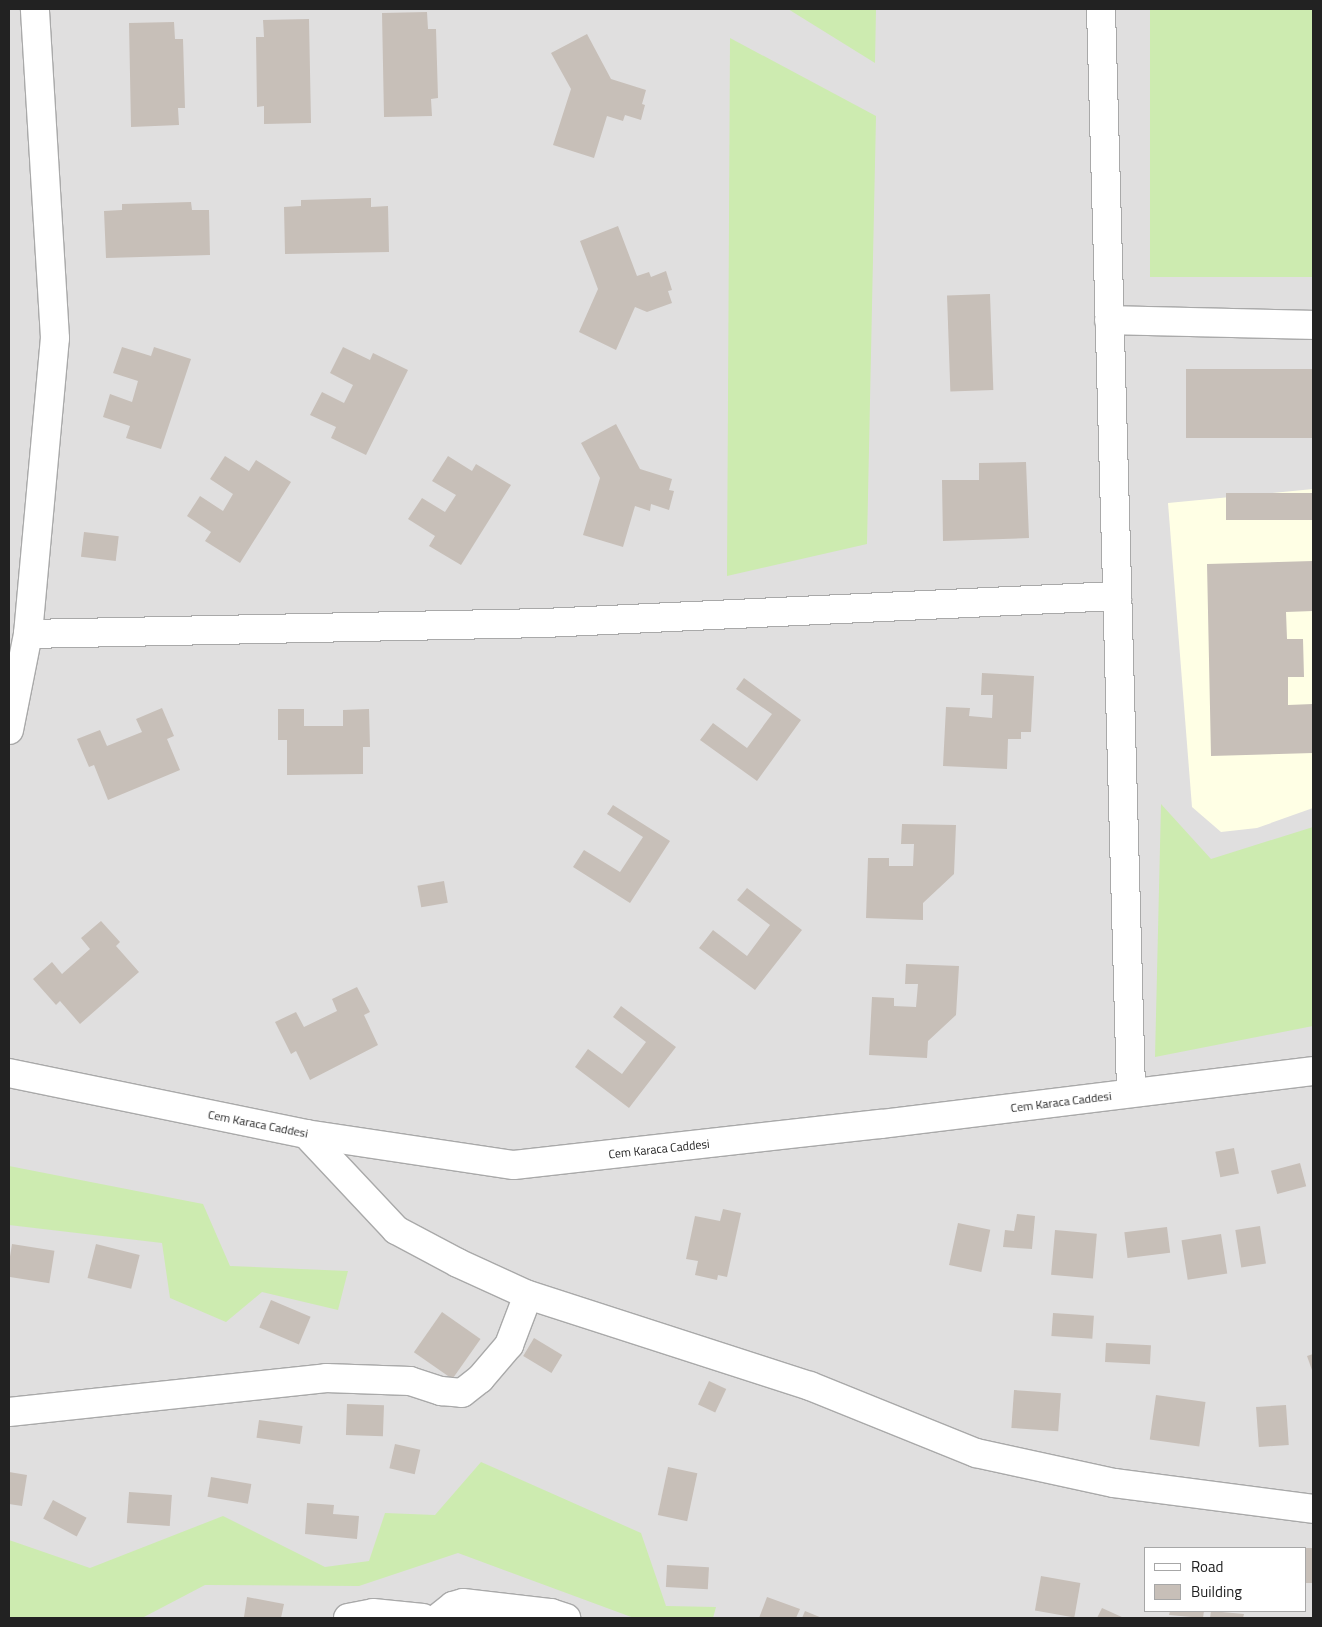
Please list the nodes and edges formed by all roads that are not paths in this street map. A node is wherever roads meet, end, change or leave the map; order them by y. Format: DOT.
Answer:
graph roads {
  1 [pos="35,9"];
  2 [pos="1101,9"];
  3 [pos="1109,320"];
  4 [pos="1313,325"];
  5 [pos="1117,596"];
  6 [pos="28,634"];
  7 [pos="9,730"];
  8 [pos="1313,1071"];
  9 [pos="9,1073"];
  10 [pos="1131,1093"];
  11 [pos="306,1134"];
  12 [pos="528,1295"];
  13 [pos="9,1412"];
  14 [pos="1313,1509"];
  15 [pos="348,1618"];
  16 [pos="423,1618"];
  17 [pos="438,1618"];
  18 [pos="566,1618"];
  1 -- 6 [label="street"];
  2 -- 3 [label="street"];
  3 -- 4 [label="street"];
  3 -- 5 [label="street"];
  5 -- 6 [label="street"];
  5 -- 10 [label="street"];
  6 -- 7 [label="street"];
  8 -- 10 [label="street, Cem Karaca Caddesi"];
  9 -- 11 [label="street, Cem Karaca Caddesi"];
  10 -- 11 [label="street, Cem Karaca Caddesi"];
  11 -- 12 [label="street"];
  12 -- 13 [label="street"];
  12 -- 14 [label="street"];
  15 -- 16 [label="street"];
  17 -- 18 [label="street"];
}
